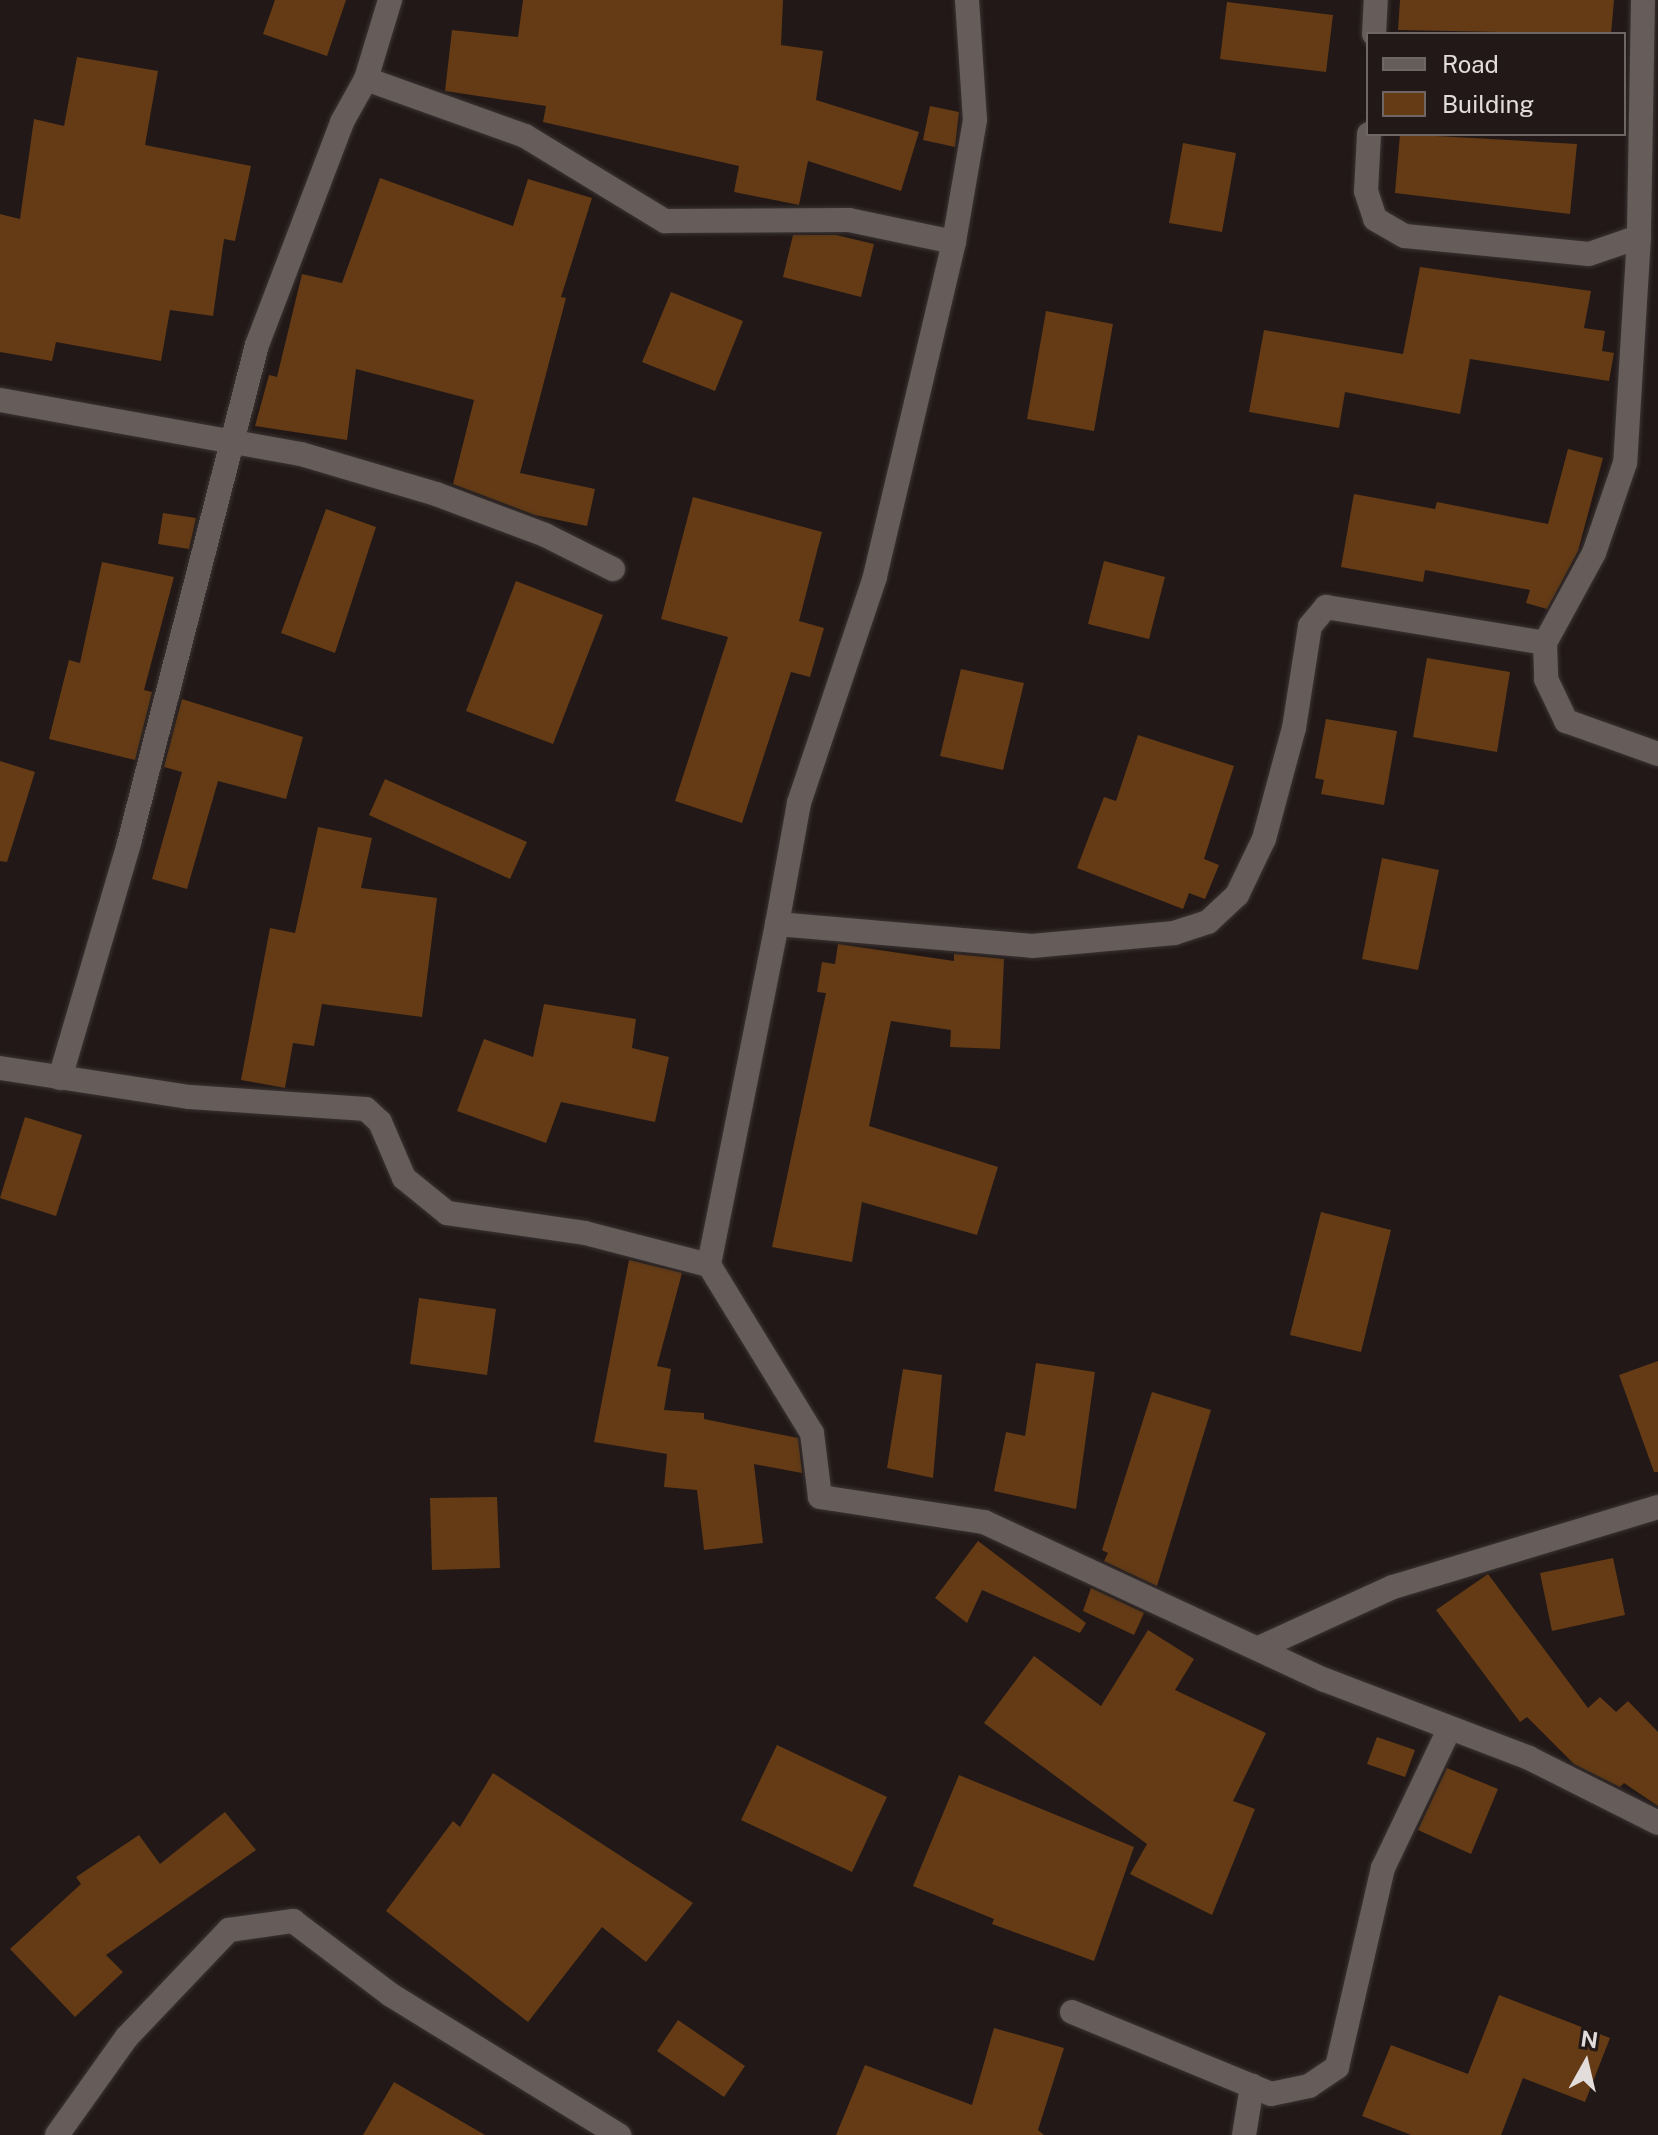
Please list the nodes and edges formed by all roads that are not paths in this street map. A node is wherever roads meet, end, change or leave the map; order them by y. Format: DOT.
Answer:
graph roads {
  1 [pos="390,0"];
  2 [pos="967,0"];
  3 [pos="1376,0"];
  4 [pos="1643,0"];
  5 [pos="1374,32"];
  6 [pos="366,79"];
  7 [pos="1369,136"];
  8 [pos="1639,237"];
  9 [pos="954,242"];
  10 [pos="0,400"];
  11 [pos="229,444"];
  12 [pos="613,569"];
  13 [pos="1545,643"];
  14 [pos="1658,754"];
  15 [pos="777,924"];
  16 [pos="0,1068"];
  17 [pos="60,1078"];
  18 [pos="709,1265"];
  19 [pos="1658,1507"];
  20 [pos="1259,1648"];
  21 [pos="1448,1732"];
  22 [pos="1658,1823"];
  23 [pos="1072,2012"];
  24 [pos="1252,2086"];
  25 [pos="57,2135"];
  26 [pos="619,2135"];
  27 [pos="1244,2135"];
  1 -- 6 [label="street"];
  2 -- 9 [label="street"];
  3 -- 5 [label="street"];
  4 -- 8 [label="street"];
  6 -- 9 [label="street"];
  6 -- 11 [label="street"];
  7 -- 8 [label="street"];
  8 -- 13 [label="street"];
  9 -- 15 [label="street"];
  10 -- 11 [label="street"];
  11 -- 12 [label="street"];
  11 -- 17 [label="street"];
  13 -- 14 [label="street"];
  13 -- 15 [label="street"];
  15 -- 18 [label="street"];
  16 -- 17 [label="street"];
  17 -- 18 [label="street"];
  18 -- 20 [label="street"];
  19 -- 20 [label="street"];
  20 -- 21 [label="street"];
  21 -- 22 [label="street"];
  21 -- 24 [label="street"];
  23 -- 24 [label="street"];
  24 -- 27 [label="street"];
  25 -- 26 [label="street"];
}
